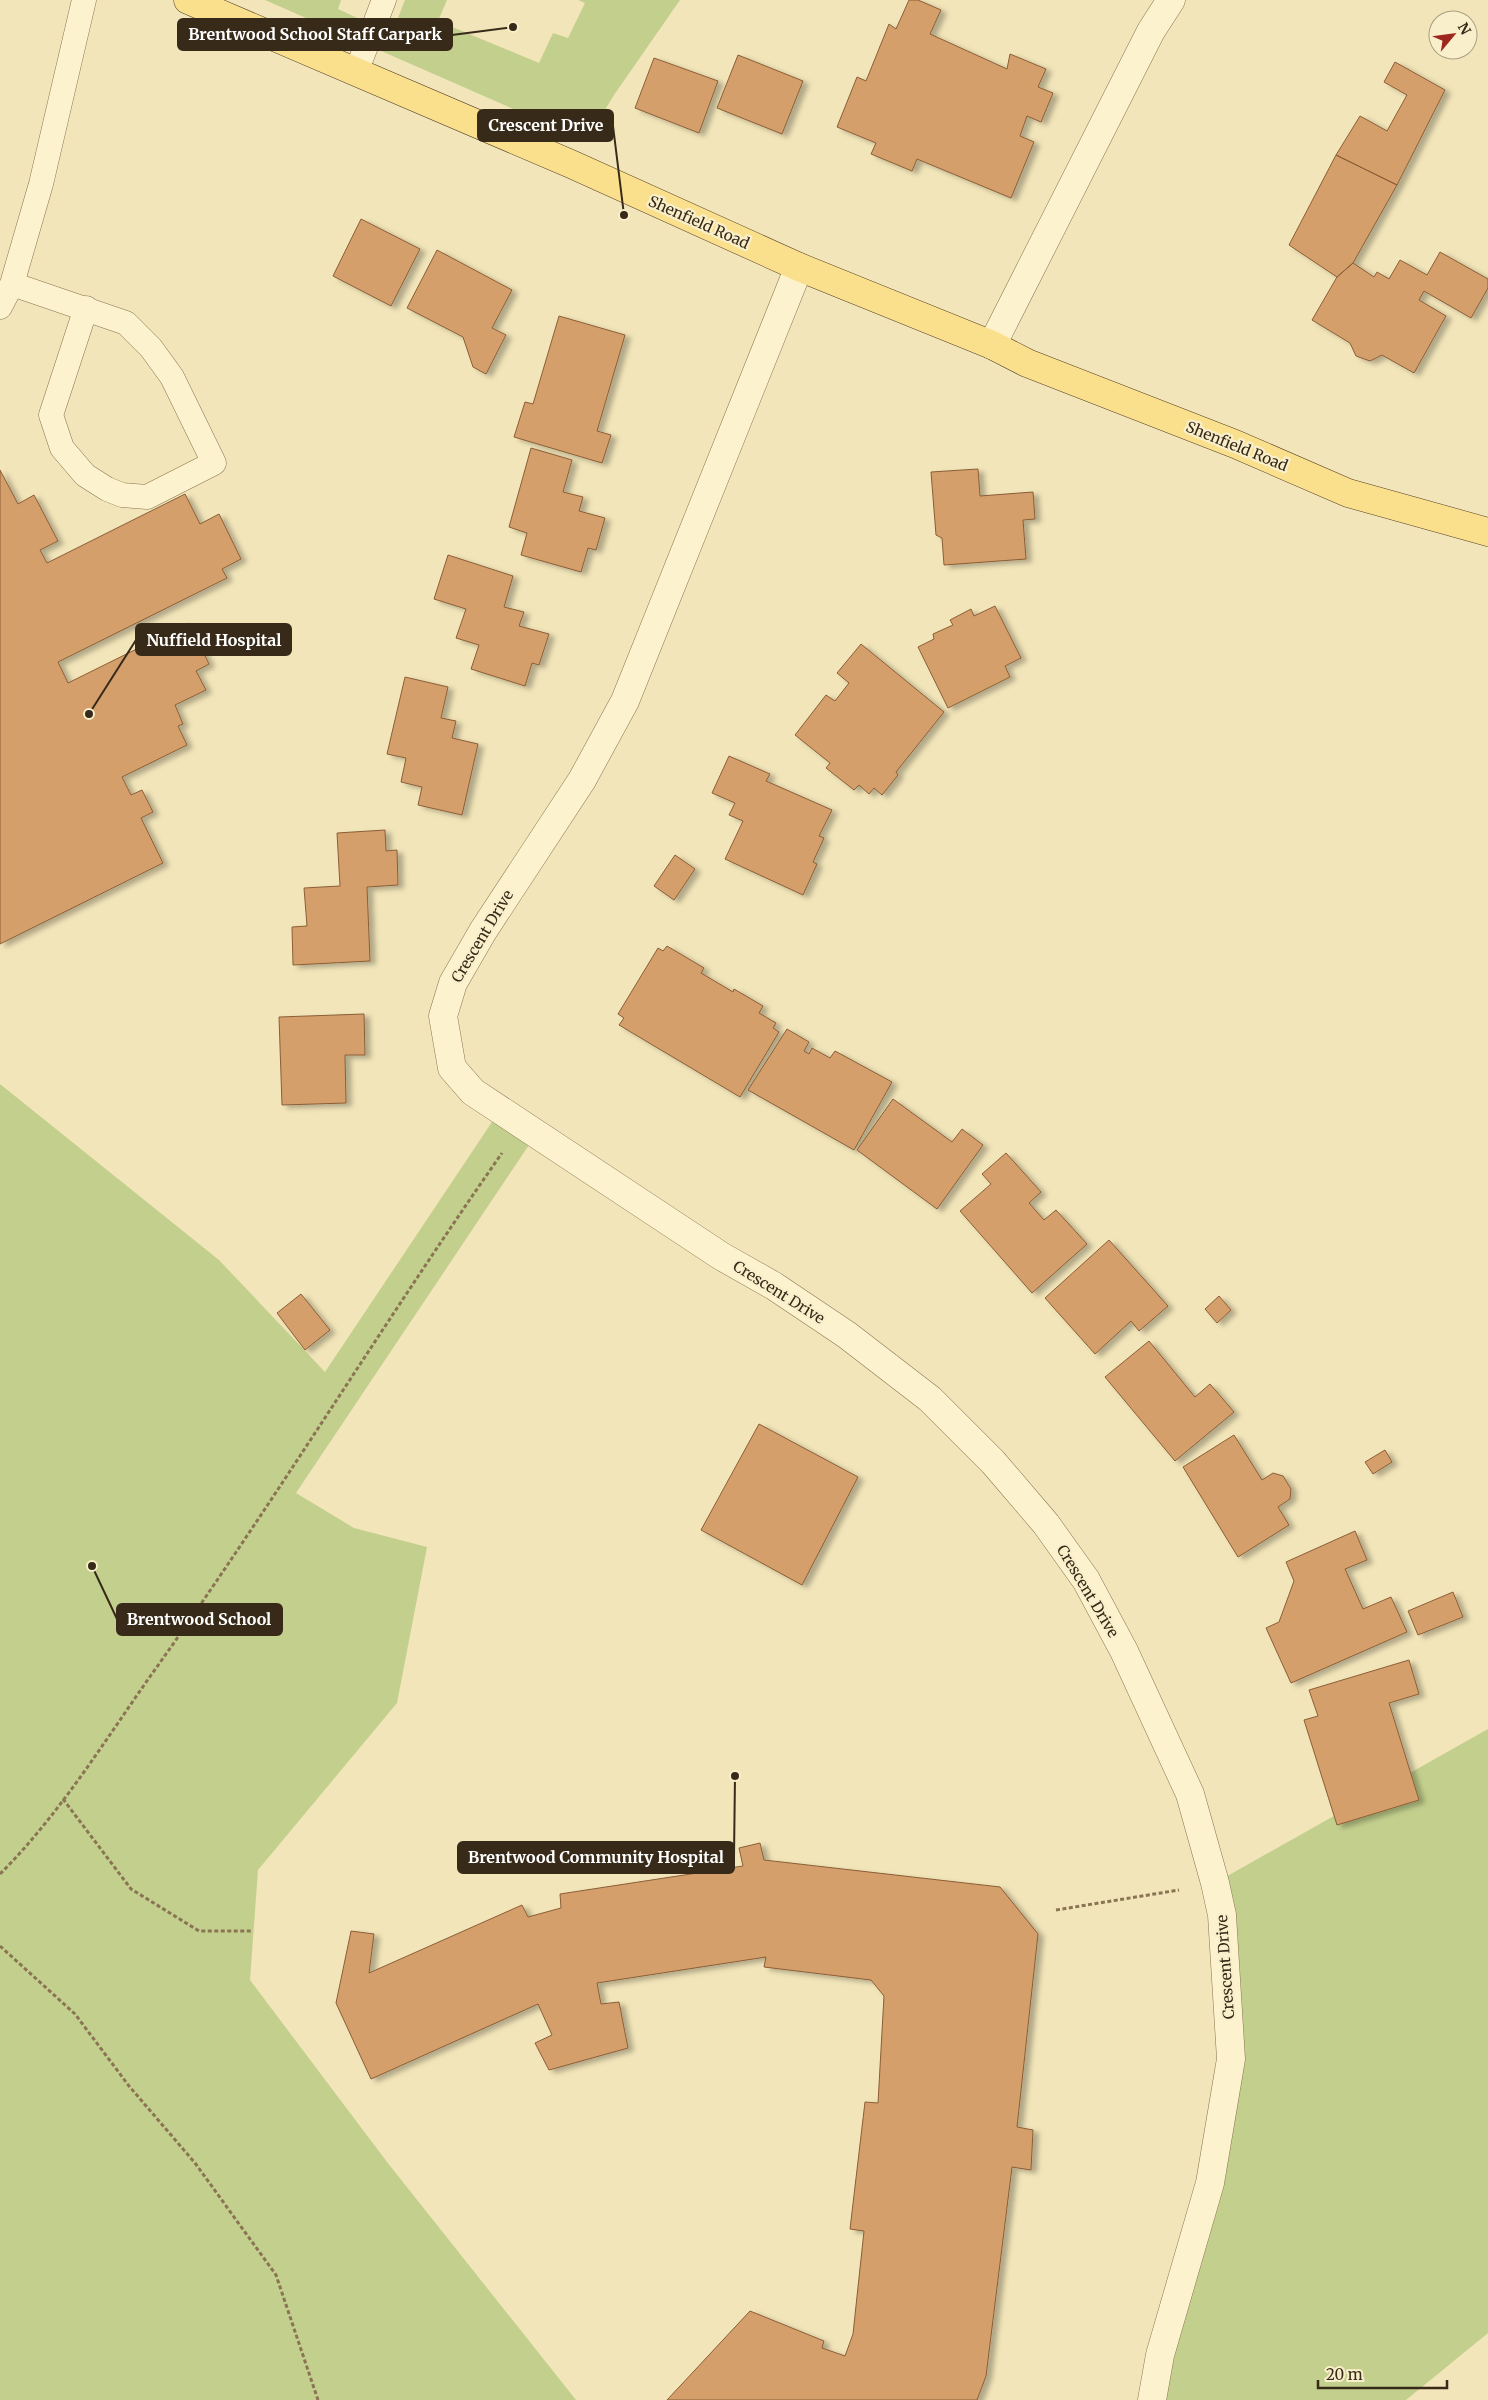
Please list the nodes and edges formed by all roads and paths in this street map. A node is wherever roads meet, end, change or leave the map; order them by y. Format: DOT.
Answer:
graph roads {
  1 [pos="84,0"];
  2 [pos="188,0"];
  3 [pos="384,0"];
  4 [pos="1171,0"];
  5 [pos="356,72"];
  6 [pos="799,267"];
  7 [pos="12,284"];
  8 [pos="0,307"];
  9 [pos="86,308"];
  10 [pos="992,345"];
  11 [pos="1488,532"];
  12 [pos="522,1124"];
  13 [pos="63,1799"];
  14 [pos="0,1874"];
  15 [pos="1214,1884"];
  16 [pos="1056,1910"];
  17 [pos="253,1931"];
  18 [pos="0,1946"];
  19 [pos="318,2400"];
  20 [pos="1152,2400"];
  1 -- 7 [label="lane"];
  2 -- 5 [label="main road, Shenfield Road"];
  3 -- 5 [label="lane"];
  4 -- 10 [label="street"];
  5 -- 6 [label="main road, Shenfield Road"];
  6 -- 10 [label="main road, Shenfield Road"];
  6 -- 12 [label="street, Crescent Drive"];
  7 -- 8 [label="lane"];
  7 -- 9 [label="lane"];
  9 -- 9 [label="lane"];
  10 -- 11 [label="main road, Shenfield Road"];
  12 -- 13 [label="path"];
  12 -- 15 [label="street, Crescent Drive"];
  13 -- 14 [label="path"];
  13 -- 17 [label="path"];
  15 -- 16 [label="path"];
  15 -- 20 [label="street, Crescent Drive"];
  18 -- 19 [label="path"];
}
